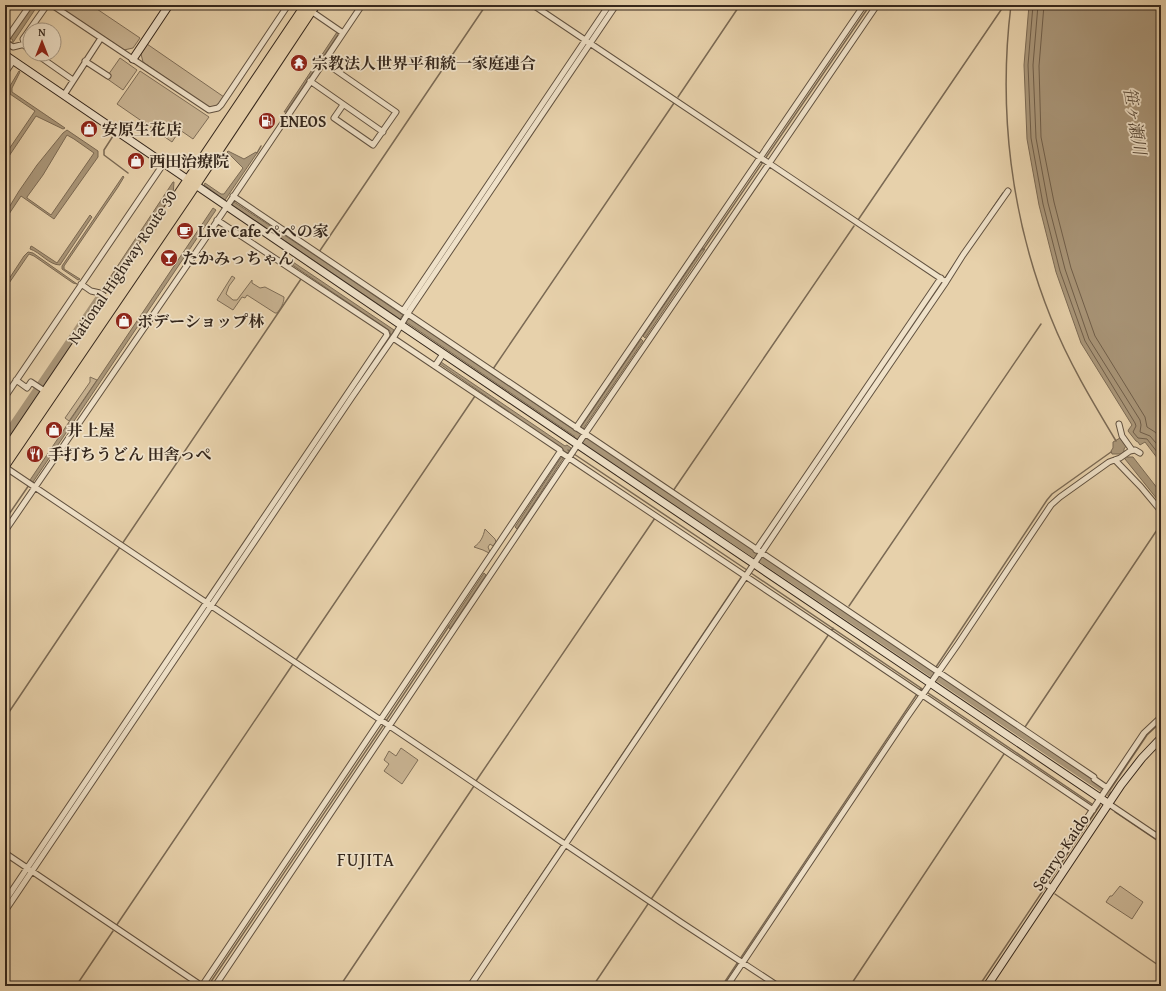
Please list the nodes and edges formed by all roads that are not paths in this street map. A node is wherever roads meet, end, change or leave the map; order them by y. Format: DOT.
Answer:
graph roads {
  1 [pos="30,5"];
  2 [pos="47,5"];
  3 [pos="52,5"];
  4 [pos="169,5"];
  5 [pos="288,5"];
  6 [pos="362,5"];
  7 [pos="533,5"];
  8 [pos="609,5"];
  9 [pos="616,5"];
  10 [pos="864,5"];
  11 [pos="877,5"];
  12 [pos="311,7"];
  13 [pos="35,22"];
  14 [pos="343,33"];
  15 [pos="101,38"];
  16 [pos="588,41"];
  17 [pos="5,42"];
  18 [pos="22,45"];
  19 [pos="5,56"];
  20 [pos="133,59"];
  21 [pos="13,61"];
  22 [pos="85,61"];
  23 [pos="47,62"];
  24 [pos="324,62"];
  25 [pos="5,73"];
  26 [pos="108,76"];
  27 [pos="73,80"];
  28 [pos="310,82"];
  29 [pos="66,91"];
  30 [pos="343,105"];
  31 [pos="382,132"];
  32 [pos="764,160"];
  33 [pos="164,163"];
  34 [pos="192,182"];
  35 [pos="1008,191"];
  36 [pos="233,196"];
  37 [pos="226,206"];
  38 [pos="217,220"];
  39 [pos="706,247"];
  40 [pos="434,269"];
  41 [pos="944,280"];
  42 [pos="81,284"];
  43 [pos="107,298"];
  44 [pos="403,311"];
  45 [pos="397,330"];
  46 [pos="643,339"];
  47 [pos="439,361"];
  48 [pos="16,380"];
  49 [pos="44,391"];
  50 [pos="5,397"];
  51 [pos="1119,424"];
  52 [pos="581,435"];
  53 [pos="1132,450"];
  54 [pos="5,452"];
  55 [pos="567,454"];
  56 [pos="1140,454"];
  57 [pos="1118,459"];
  58 [pos="5,466"];
  59 [pos="32,484"];
  60 [pos="1161,511"];
  61 [pos="5,531"];
  62 [pos="752,565"];
  63 [pos="209,604"];
  64 [pos="928,685"];
  65 [pos="1161,716"];
  66 [pos="385,723"];
  67 [pos="1161,738"];
  68 [pos="1104,792"];
  69 [pos="1109,804"];
  70 [pos="1093,810"];
  71 [pos="1161,839"];
  72 [pos="564,844"];
  73 [pos="5,854"];
  74 [pos="29,870"];
  75 [pos="1049,886"];
  76 [pos="5,901"];
  77 [pos="5,911"];
  78 [pos="741,961"];
  79 [pos="990,985"];
  80 [pos="202,986"];
  81 [pos="215,986"];
  82 [pos="470,986"];
  83 [pos="727,986"];
  84 [pos="778,986"];
  1 -- 17 [label="street"];
  2 -- 13 [label="street"];
  3 -- 15 [label="street"];
  4 -- 20 [label="street"];
  5 -- 20 [label="street"];
  6 -- 14 [label="street"];
  7 -- 16 [label="street"];
  8 -- 16 [label="street"];
  9 -- 16 [label="street"];
  10 -- 32 [label="street"];
  11 -- 32 [label="street"];
  12 -- 14 [label="street"];
  12 -- 34 [label="highway, National Highway Route 30"];
  14 -- 24 [label="street"];
  15 -- 20 [label="street"];
  15 -- 22 [label="street"];
  16 -- 32 [label="street"];
  16 -- 40 [label="street"];
  17 -- 18 [label="street"];
  19 -- 21 [label="street"];
  21 -- 25 [label="street"];
  21 -- 29 [label="street"];
  22 -- 26 [label="street"];
  22 -- 27 [label="street"];
  23 -- 27 [label="street"];
  24 -- 28 [label="street"];
  24 -- 31 [label="street"];
  27 -- 29 [label="street"];
  28 -- 30 [label="street"];
  28 -- 36 [label="street"];
  29 -- 33 [label="street"];
  30 -- 31 [label="street"];
  30 -- 31 [label="street"];
  32 -- 39 [label="street"];
  32 -- 39 [label="street"];
  32 -- 41 [label="street"];
  33 -- 34 [label="street"];
  33 -- 42 [label="street"];
  34 -- 37 [label="street"];
  34 -- 43 [label="highway, National Highway Route 30"];
  34 -- 58 [label="highway, National Highway Route 30"];
  35 -- 41 [label="street"];
  36 -- 37 [label="street"];
  36 -- 44 [label="street"];
  37 -- 38 [label="street"];
  37 -- 45 [label="street"];
  38 -- 45 [label="street"];
  38 -- 59 [label="street"];
  39 -- 46 [label="street"];
  39 -- 46 [label="street"];
  40 -- 44 [label="street"];
  40 -- 45 [label="street"];
  41 -- 62 [label="street"];
  42 -- 43 [label="street"];
  42 -- 48 [label="street"];
  43 -- 49 [label="highway, National Highway Route 30"];
  44 -- 45 [label="street"];
  45 -- 47 [label="street"];
  45 -- 47 [label="street"];
  45 -- 52 [label="street"];
  45 -- 63 [label="street"];
  46 -- 52 [label="street"];
  46 -- 52 [label="street"];
  47 -- 52 [label="street"];
  47 -- 55 [label="street"];
  48 -- 49 [label="street"];
  48 -- 50 [label="street"];
  49 -- 54 [label="highway, National Highway Route 30"];
  51 -- 53 [label="street"];
  52 -- 55 [label="street"];
  52 -- 62 [label="street"];
  52 -- 62 [label="street"];
  53 -- 56 [label="street"];
  53 -- 57 [label="street"];
  55 -- 62 [label="street"];
  55 -- 66 [label="street"];
  55 -- 66 [label="street"];
  57 -- 60 [label="street"];
  57 -- 64 [label="street"];
  58 -- 59 [label="street"];
  59 -- 61 [label="street"];
  59 -- 63 [label="street"];
  62 -- 64 [label="street"];
  62 -- 64 [label="street"];
  62 -- 64 [label="street"];
  62 -- 72 [label="street"];
  63 -- 66 [label="street"];
  63 -- 74 [label="street"];
  64 -- 68 [label="street"];
  64 -- 68 [label="street"];
  64 -- 70 [label="street"];
  64 -- 78 [label="street"];
  65 -- 68 [label="street"];
  66 -- 72 [label="street"];
  66 -- 80 [label="street"];
  66 -- 81 [label="street"];
  67 -- 69 [label="street, Senryo Kaido"];
  68 -- 69 [label="street"];
  68 -- 70 [label="street"];
  69 -- 71 [label="street"];
  69 -- 75 [label="street, Senryo Kaido"];
  70 -- 75 [label="street"];
  72 -- 78 [label="street"];
  72 -- 82 [label="street"];
  73 -- 74 [label="street"];
  74 -- 76 [label="street"];
  74 -- 77 [label="street"];
  74 -- 80 [label="street"];
  75 -- 79 [label="street, Senryo Kaido"];
  78 -- 83 [label="street"];
  78 -- 84 [label="street"];
}
